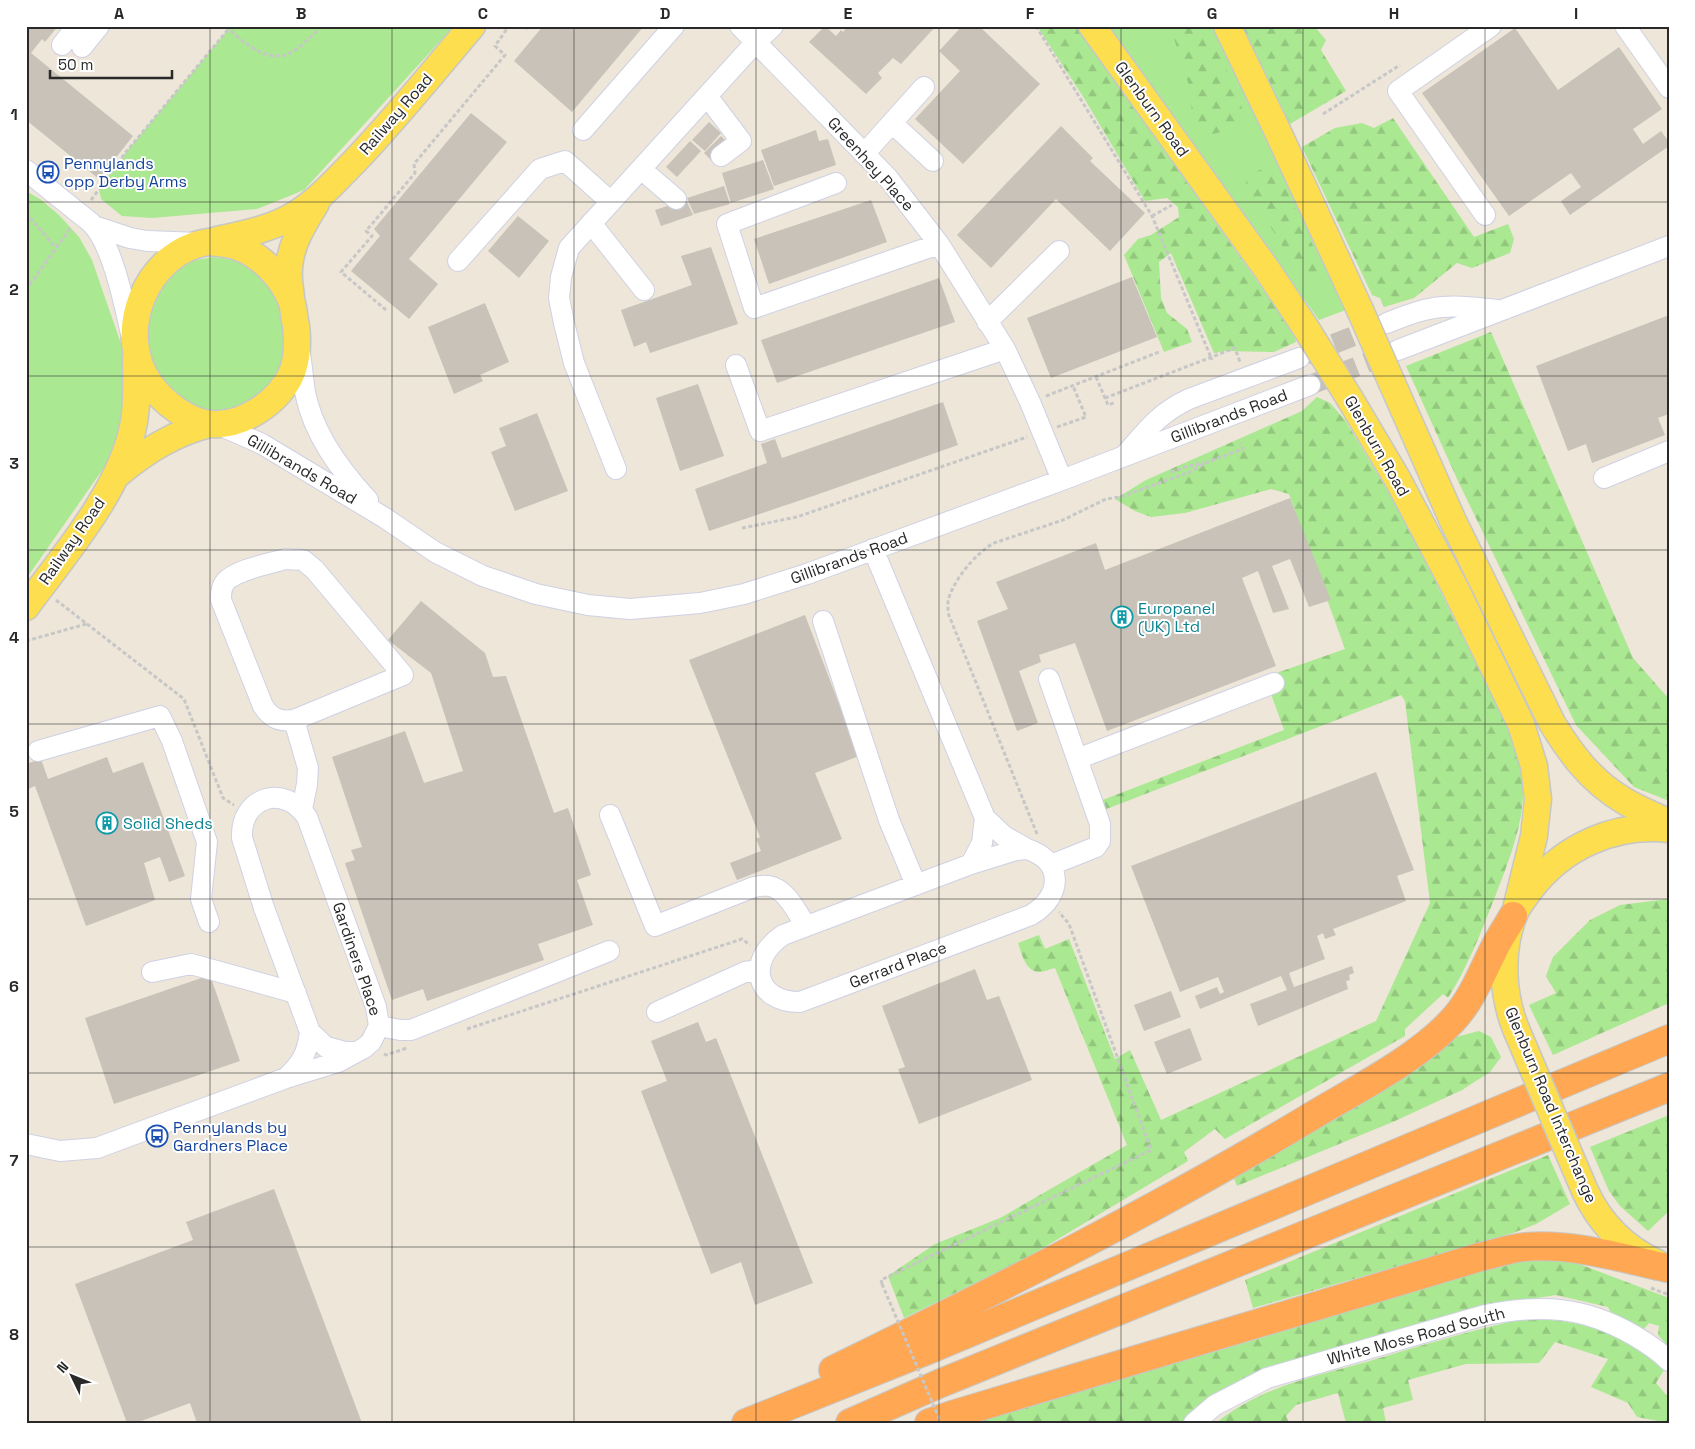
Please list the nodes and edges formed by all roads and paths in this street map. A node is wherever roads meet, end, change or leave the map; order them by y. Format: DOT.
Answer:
graph roads {
  1 [pos="77,26"];
  2 [pos="99,26"];
  3 [pos="322,26"];
  4 [pos="472,26"];
  5 [pos="509,26"];
  6 [pos="524,26"];
  7 [pos="528,26"];
  8 [pos="674,26"];
  9 [pos="740,26"];
  10 [pos="773,26"];
  11 [pos="1036,26"];
  12 [pos="1092,26"];
  13 [pos="1227,26"];
  14 [pos="1491,26"];
  15 [pos="1625,26"];
  16 [pos="229,27"];
  17 [pos="755,43"];
  18 [pos="62,45"];
  19 [pos="82,48"];
  20 [pos="1405,62"];
  21 [pos="924,87"];
  22 [pos="1669,88"];
  23 [pos="707,96"];
  24 [pos="1323,114"];
  25 [pos="892,123"];
  26 [pos="582,130"];
  27 [pos="864,154"];
  28 [pos="721,156"];
  29 [pos="933,161"];
  30 [pos="641,169"];
  31 [pos="27,171"];
  32 [pos="836,184"];
  33 [pos="676,199"];
  34 [pos="318,200"];
  35 [pos="611,202"];
  36 [pos="1172,205"];
  37 [pos="26,213"];
  38 [pos="1485,215"];
  39 [pos="1152,216"];
  40 [pos="86,220"];
  41 [pos="591,223"];
  42 [pos="206,243"];
  43 [pos="939,244"];
  44 [pos="1669,246"];
  45 [pos="56,248"];
  46 [pos="1059,251"];
  47 [pos="458,261"];
  48 [pos="26,290"];
  49 [pos="644,290"];
  50 [pos="292,303"];
  51 [pos="386,310"];
  52 [pos="1501,310"];
  53 [pos="987,322"];
  54 [pos="1387,323"];
  55 [pos="298,340"];
  56 [pos="1004,349"];
  57 [pos="1231,350"];
  58 [pos="1398,350"];
  59 [pos="1159,352"];
  60 [pos="136,353"];
  61 [pos="1299,358"];
  62 [pos="1211,359"];
  63 [pos="736,365"];
  64 [pos="1096,377"];
  65 [pos="1310,384"];
  66 [pos="1073,386"];
  67 [pos="1105,398"];
  68 [pos="1030,402"];
  69 [pos="1116,402"];
  70 [pos="214,424"];
  71 [pos="1056,427"];
  72 [pos="1030,436"];
  73 [pos="1240,443"];
  74 [pos="1669,451"];
  75 [pos="1123,458"];
  76 [pos="1207,462"];
  77 [pos="616,469"];
  78 [pos="1171,472"];
  79 [pos="117,475"];
  80 [pos="1604,478"];
  81 [pos="1062,480"];
  82 [pos="385,518"];
  83 [pos="742,528"];
  84 [pos="873,549"];
  85 [pos="26,607"];
  86 [pos="823,621"];
  87 [pos="87,624"];
  88 [pos="1504,627"];
  89 [pos="1480,639"];
  90 [pos="26,641"];
  91 [pos="1049,679"];
  92 [pos="1274,683"];
  93 [pos="294,720"];
  94 [pos="38,751"];
  95 [pos="1077,759"];
  96 [pos="302,809"];
  97 [pos="610,815"];
  98 [pos="985,818"];
  99 [pos="1669,823"];
  100 [pos="1669,829"];
  101 [pos="1027,849"];
  102 [pos="1048,862"];
  103 [pos="971,864"];
  104 [pos="916,885"];
  105 [pos="1049,900"];
  106 [pos="1514,915"];
  107 [pos="209,922"];
  108 [pos="806,926"];
  109 [pos="609,951"];
  110 [pos="761,963"];
  111 [pos="152,972"];
  112 [pos="296,994"];
  113 [pos="657,1012"];
  114 [pos="379,1026"];
  115 [pos="460,1031"];
  116 [pos="310,1032"];
  117 [pos="1669,1040"];
  118 [pos="414,1046"];
  119 [pos="360,1050"];
  120 [pos="286,1078"];
  121 [pos="1669,1086"];
  122 [pos="26,1144"];
  123 [pos="1668,1268"];
  124 [pos="1669,1361"];
  125 [pos="724,1423"];
  126 [pos="746,1423"];
  127 [pos="850,1423"];
  128 [pos="929,1423"];
  129 [pos="941,1423"];
  130 [pos="1194,1423"];
  1 -- 18 [label="street"];
  2 -- 19 [label="street"];
  3 -- 16 [label="path"];
  4 -- 34 [label="main road, Railway Road"];
  5 -- 51 [label="path"];
  6 -- 7 [label="path"];
  8 -- 26 [label="street"];
  9 -- 17 [label="street, Greenhey Place"];
  10 -- 17 [label="street"];
  11 -- 39 [label="path"];
  12 -- 89 [label="main road, Glenburn Road, bridge"];
  13 -- 88 [label="main road, Glenburn Road, bridge"];
  14 -- 38 [label="street"];
  15 -- 22 [label="street"];
  16 -- 40 [label="path"];
  17 -- 23 [label="street"];
  17 -- 27 [label="street, Greenhey Place"];
  20 -- 24 [label="path"];
  21 -- 25 [label="street"];
  23 -- 28 [label="street"];
  23 -- 30 [label="street"];
  25 -- 27 [label="street"];
  25 -- 29 [label="street"];
  27 -- 43 [label="street, Greenhey Place"];
  30 -- 33 [label="street"];
  30 -- 35 [label="street"];
  31 -- 40 [label="street, bridge"];
  32 -- 43 [label="street"];
  34 -- 42 [label="main road, Railway Road"];
  34 -- 50 [label="main road, Railway Road"];
  35 -- 41 [label="street"];
  35 -- 47 [label="street"];
  36 -- 39 [label="path"];
  37 -- 45 [label="path"];
  39 -- 62 [label="path"];
  40 -- 42 [label="street"];
  40 -- 45 [label="path"];
  40 -- 60 [label="street"];
  41 -- 49 [label="street"];
  41 -- 77 [label="street"];
  42 -- 50 [label="main road"];
  42 -- 60 [label="main road"];
  43 -- 53 [label="street, Greenhey Place"];
  44 -- 52 [label="street"];
  45 -- 48 [label="path"];
  46 -- 53 [label="street"];
  50 -- 55 [label="main road"];
  52 -- 54 [label="street"];
  52 -- 58 [label="street"];
  53 -- 56 [label="street, Greenhey Place"];
  55 -- 70 [label="main road"];
  55 -- 82 [label="street, Gillibrands Road"];
  56 -- 63 [label="street"];
  56 -- 68 [label="street, Greenhey Place"];
  57 -- 62 [label="path"];
  59 -- 64 [label="path"];
  60 -- 70 [label="main road"];
  60 -- 79 [label="main road, Railway Road"];
  61 -- 75 [label="street"];
  62 -- 67 [label="path"];
  64 -- 66 [label="path"];
  64 -- 67 [label="path"];
  65 -- 75 [label="street, Gillibrands Road"];
  66 -- 68 [label="path"];
  66 -- 71 [label="path"];
  67 -- 69 [label="path"];
  68 -- 81 [label="street, Greenhey Place"];
  70 -- 79 [label="main road, Railway Road"];
  70 -- 82 [label="street, Gillibrands Road"];
  72 -- 83 [label="path"];
  73 -- 76 [label="path"];
  74 -- 80 [label="street"];
  75 -- 81 [label="street, Gillibrands Road"];
  76 -- 78 [label="path"];
  76 -- 102 [label="path"];
  79 -- 85 [label="main road, Railway Road"];
  81 -- 84 [label="street, Gillibrands Road"];
  82 -- 84 [label="street, Gillibrands Road"];
  84 -- 98 [label="street"];
  86 -- 104 [label="street"];
  87 -- 90 [label="path"];
  88 -- 89 [label="main road"];
  88 -- 99 [label="main road, Glenburn Road"];
  89 -- 106 [label="main road, Glenburn Road"];
  91 -- 95 [label="street"];
  92 -- 95 [label="street"];
  93 -- 93 [label="street"];
  93 -- 96 [label="street"];
  94 -- 107 [label="street"];
  95 -- 102 [label="street"];
  96 -- 112 [label="street"];
  96 -- 114 [label="street, Gardiners Place"];
  97 -- 108 [label="street"];
  98 -- 101 [label="street"];
  98 -- 103 [label="street"];
  100 -- 106 [label="main road, Glenburn Road Interchange"];
  101 -- 102 [label="street"];
  101 -- 103 [label="street"];
  102 -- 105 [label="street"];
  103 -- 104 [label="street"];
  104 -- 108 [label="street"];
  105 -- 110 [label="street, Gerrard Place"];
  105 -- 129 [label="path, bridge"];
  106 -- 123 [label="main road, Glenburn Road Interchange, bridge"];
  106 -- 125 [label="highway"];
  108 -- 110 [label="street"];
  109 -- 114 [label="street"];
  110 -- 113 [label="street"];
  110 -- 115 [label="path"];
  111 -- 112 [label="street"];
  112 -- 116 [label="street"];
  114 -- 119 [label="street, Gardiners Place"];
  116 -- 119 [label="street"];
  116 -- 120 [label="street"];
  117 -- 126 [label="highway"];
  118 -- 119 [label="path"];
  119 -- 120 [label="street, Gardiners Place"];
  120 -- 122 [label="street, Gardiners Place"];
  121 -- 127 [label="highway"];
  123 -- 128 [label="highway"];
  124 -- 130 [label="street, White Moss Road South"];
}
